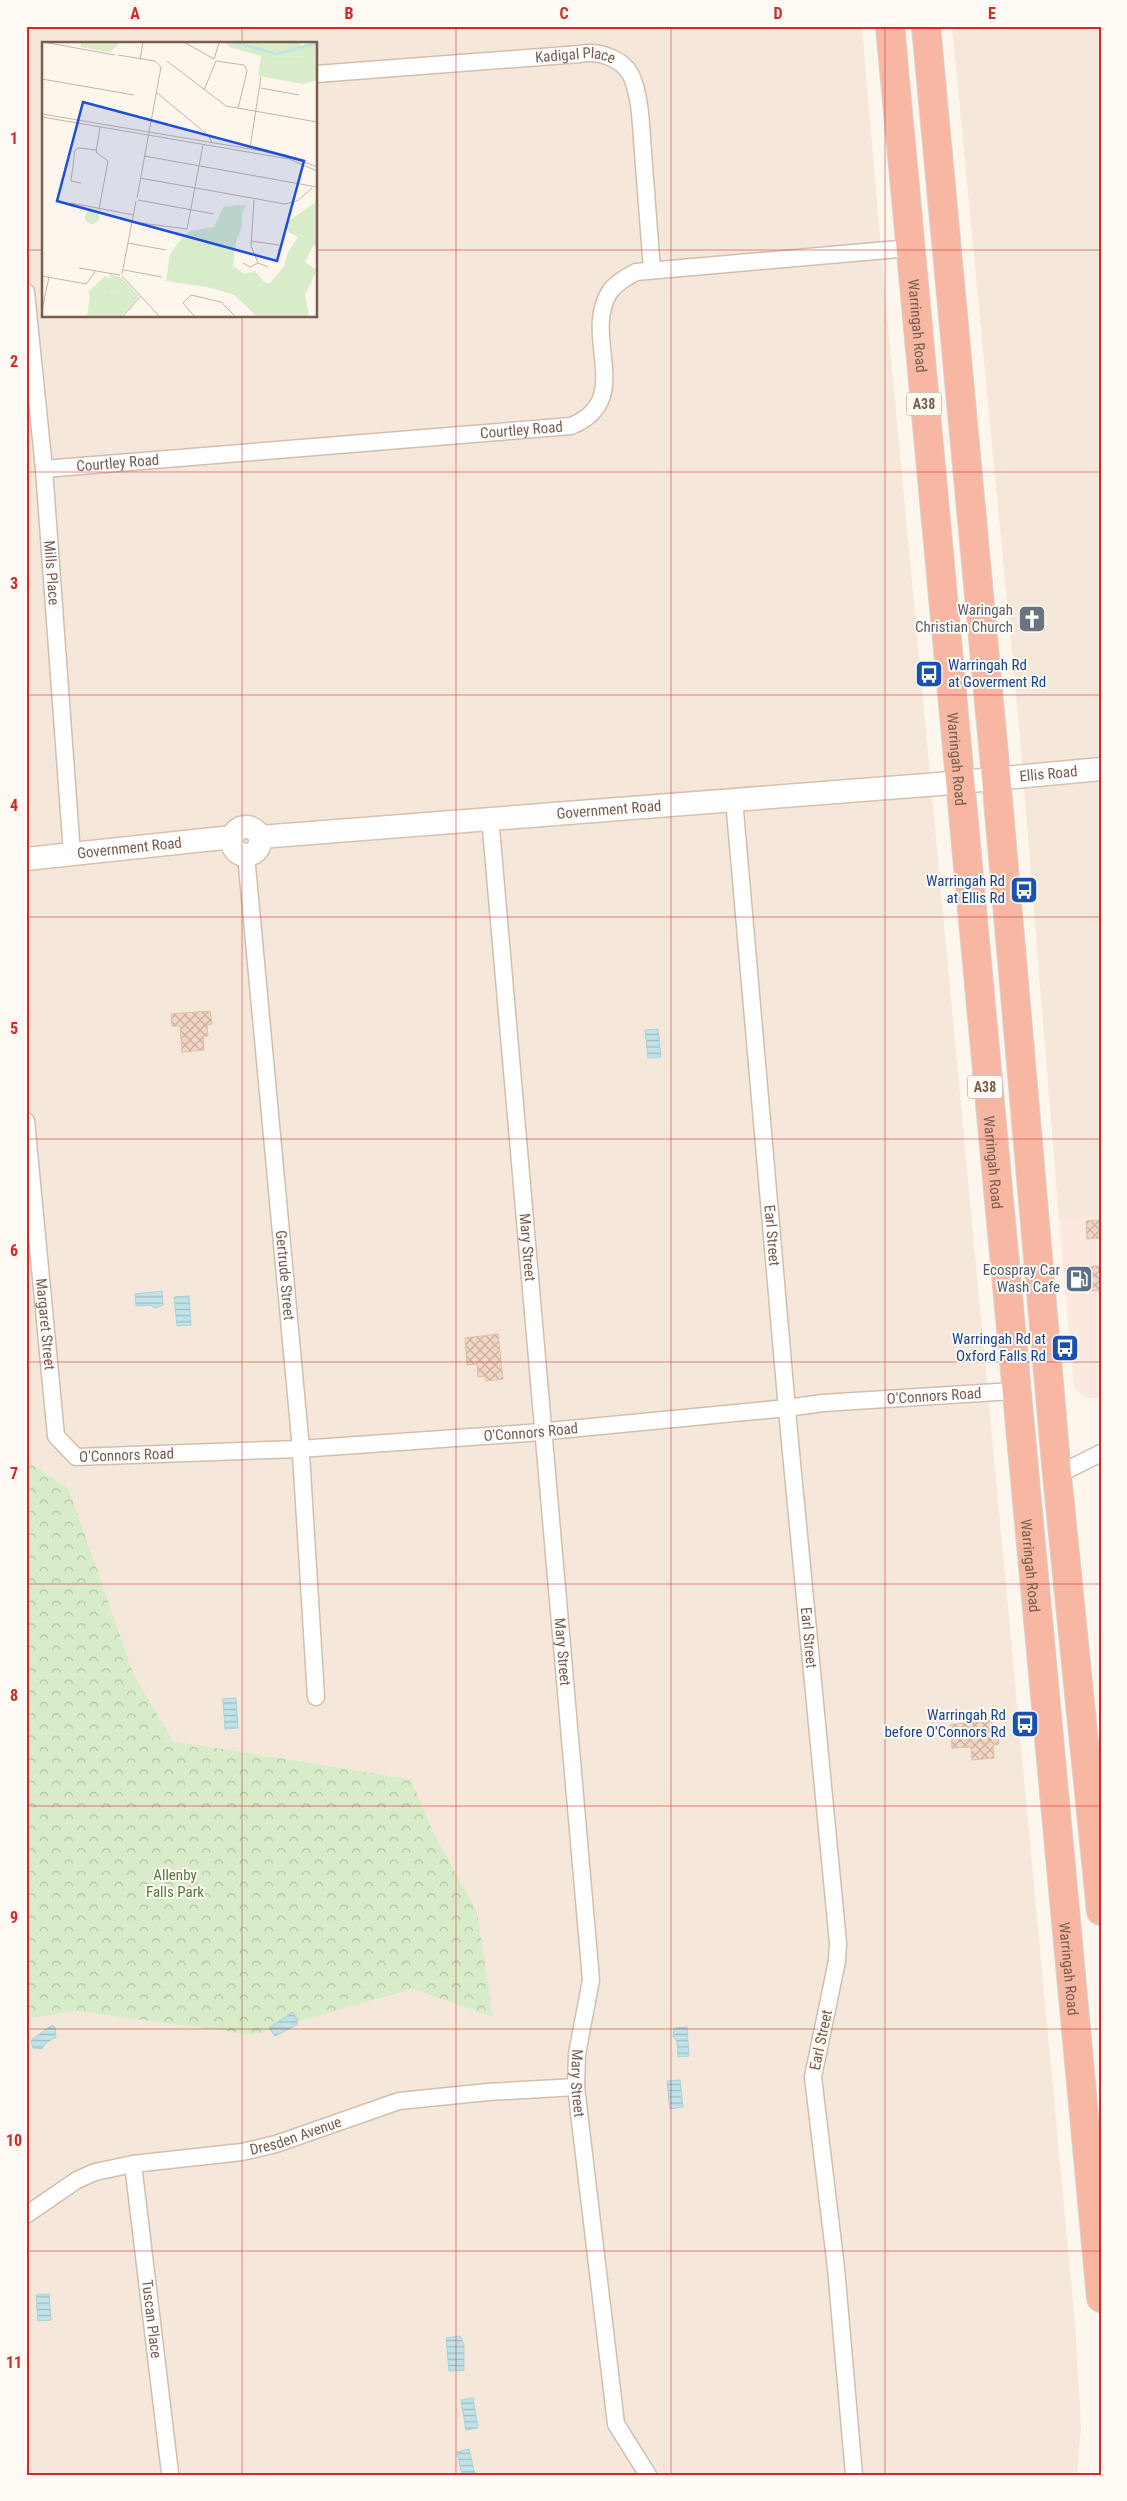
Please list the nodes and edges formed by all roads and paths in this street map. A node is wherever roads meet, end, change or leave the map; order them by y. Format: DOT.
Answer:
graph roads {
  1 [pos="890,26"];
  2 [pos="926,26"];
  3 [pos="318,74"];
  4 [pos="910,248"];
  5 [pos="652,270"];
  6 [pos="26,292"];
  7 [pos="44,469"];
  8 [pos="1101,769"];
  9 [pos="996,778"];
  10 [pos="959,782"];
  11 [pos="734,799"];
  12 [pos="490,818"];
  13 [pos="232,837"];
  14 [pos="260,837"];
  15 [pos="72,854"];
  16 [pos="246,855"];
  17 [pos="26,859"];
  18 [pos="26,1121"];
  19 [pos="1014,1391"];
  20 [pos="787,1408"];
  21 [pos="544,1431"];
  22 [pos="56,1436"];
  23 [pos="300,1449"];
  24 [pos="1101,1453"];
  25 [pos="1057,1475"];
  26 [pos="316,1697"];
  27 [pos="1100,1900"];
  28 [pos="576,2087"];
  29 [pos="133,2164"];
  30 [pos="26,2215"];
  31 [pos="1101,2298"];
  32 [pos="170,2473"];
  33 [pos="648,2475"];
  34 [pos="854,2475"];
  1 -- 4 [label="highway, Warringah Road / A38"];
  2 -- 9 [label="highway, A38"];
  3 -- 5 [label="street, Kadigal Place"];
  4 -- 5 [label="street, Courtley Road"];
  4 -- 10 [label="highway, Warringah Road / A38"];
  5 -- 7 [label="street, Courtley Road"];
  6 -- 7 [label="street, Mills Place"];
  7 -- 15 [label="street, Mills Place"];
  8 -- 9 [label="street, Ellis Road"];
  9 -- 10 [label="street, Ellis Road"];
  9 -- 25 [label="highway, A38"];
  10 -- 11 [label="street, Government Road"];
  10 -- 19 [label="highway, Warringah Road / A38"];
  11 -- 12 [label="street, Government Road"];
  11 -- 20 [label="street, Earl Street"];
  12 -- 14 [label="street, Government Road"];
  12 -- 21 [label="street, Mary Street"];
  13 -- 14 [label="street"];
  13 -- 15 [label="street, Government Road"];
  13 -- 16 [label="street"];
  14 -- 16 [label="street"];
  15 -- 17 [label="street, Government Road"];
  16 -- 23 [label="street, Gertrude Street"];
  18 -- 22 [label="street, Margaret Street"];
  19 -- 20 [label="street, O'Connors Road"];
  19 -- 31 [label="highway, Warringah Road / A38"];
  20 -- 21 [label="street, O'Connors Road"];
  20 -- 34 [label="street, Earl Street"];
  21 -- 23 [label="street, O'Connors Road"];
  21 -- 28 [label="street, Mary Street"];
  22 -- 23 [label="street, O'Connors Road"];
  23 -- 26 [label="street, Gertrude Street"];
  24 -- 25 [label="street"];
  25 -- 27 [label="highway, A38"];
  28 -- 29 [label="street, Dresden Avenue"];
  28 -- 33 [label="street, Mary Street"];
  29 -- 30 [label="street, Dresden Avenue"];
  29 -- 32 [label="street, Tuscan Place"];
}
